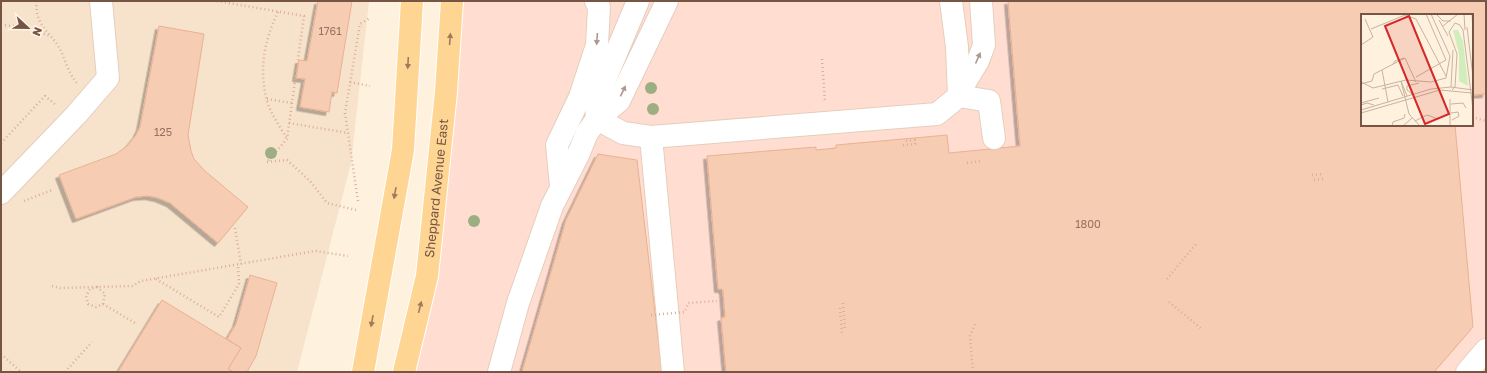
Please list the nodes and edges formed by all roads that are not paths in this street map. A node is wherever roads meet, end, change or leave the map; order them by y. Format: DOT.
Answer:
graph roads {
  1 [pos="101,1"];
  2 [pos="412,1"];
  3 [pos="596,1"];
  4 [pos="667,1"];
  5 [pos="951,1"];
  6 [pos="981,1"];
  7 [pos="453,2"];
  8 [pos="632,7"];
  9 [pos="959,94"];
  10 [pos="597,119"];
  11 [pos="651,137"];
  12 [pos="994,138"];
  13 [pos="561,186"];
  14 [pos="9,198"];
  15 [pos="1486,350"];
  16 [pos="363,372"];
  17 [pos="404,372"];
  18 [pos="499,372"];
  19 [pos="673,372"];
  20 [pos="1467,372"];
  1 -- 14 [label="lane"];
  2 -- 16 [label="main road, one-way"];
  3 -- 13 [label="lane, one-way"];
  10 -- 4 [label="lane, one-way"];
  5 -- 9 [label="lane"];
  9 -- 6 [label="lane, one-way"];
  17 -- 7 [label="main road, Sheppard Avenue East, one-way"];
  8 -- 10 [label="lane"];
  9 -- 11 [label="lane"];
  9 -- 12 [label="lane"];
  10 -- 11 [label="lane"];
  10 -- 13 [label="lane"];
  11 -- 19 [label="lane"];
  13 -- 18 [label="lane"];
  15 -- 20 [label="lane"];
}
